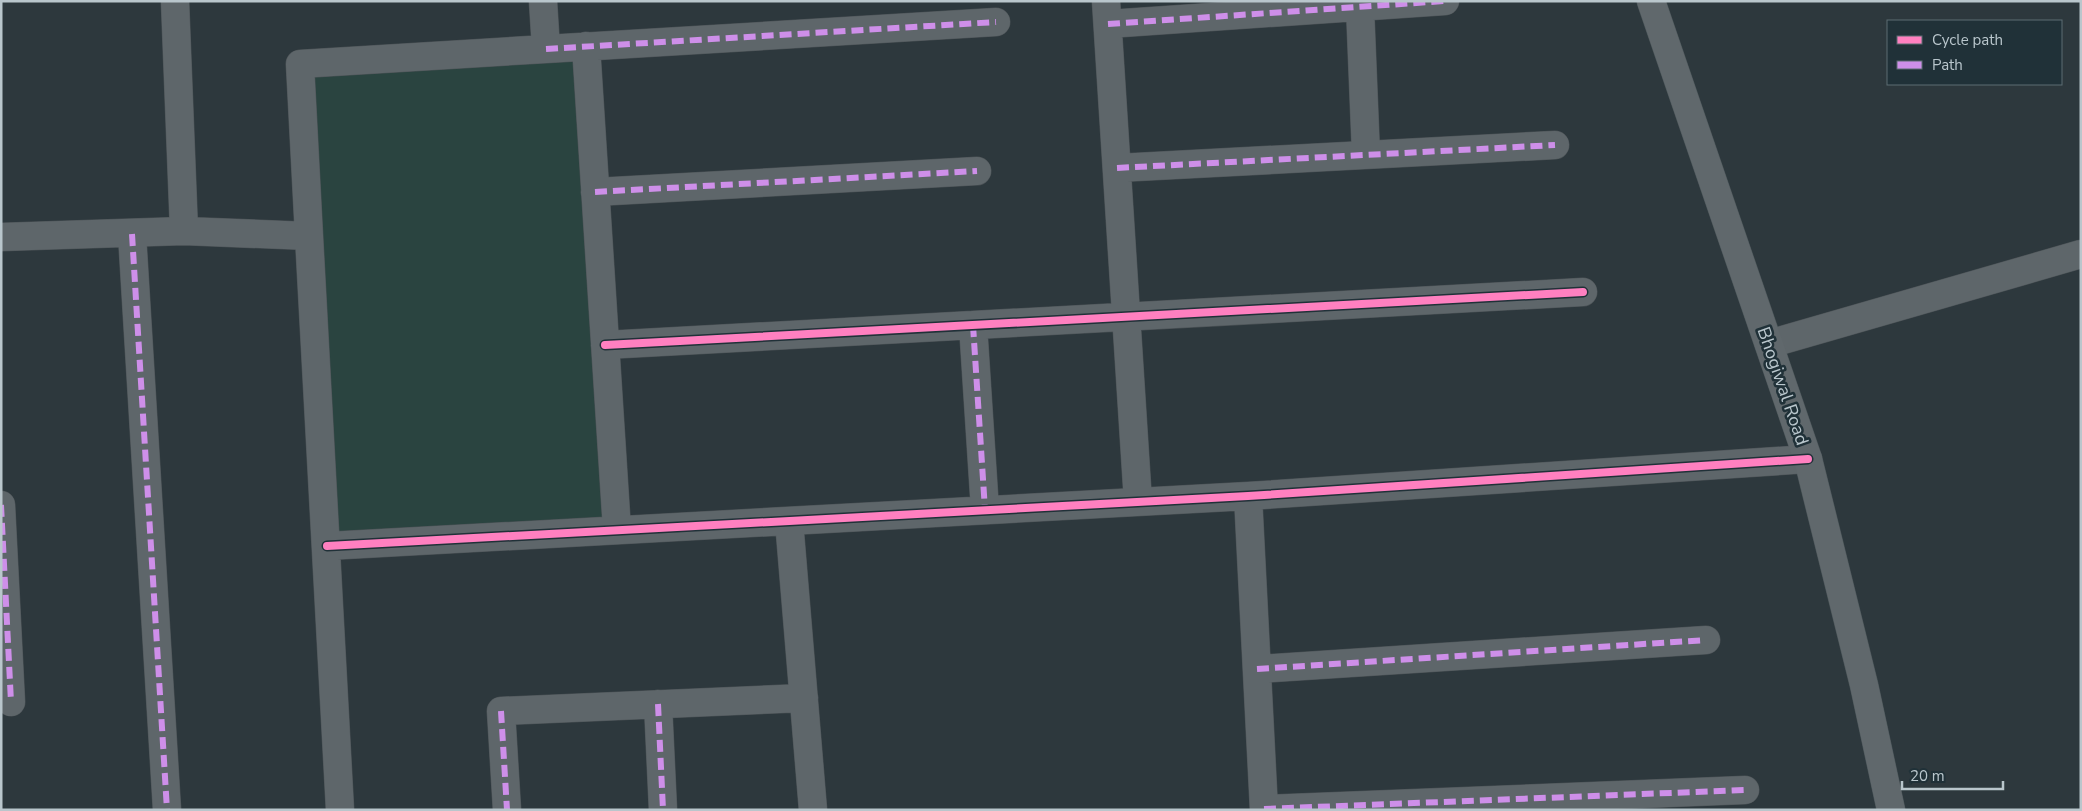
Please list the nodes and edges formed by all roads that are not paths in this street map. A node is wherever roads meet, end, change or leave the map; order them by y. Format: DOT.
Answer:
graph roads {
  1 [pos="175,1"];
  2 [pos="543,1"];
  3 [pos="1444,1"];
  4 [pos="1651,1"];
  5 [pos="1360,7"];
  6 [pos="1107,13"];
  7 [pos="996,22"];
  8 [pos="586,46"];
  9 [pos="546,49"];
  10 [pos="1554,146"];
  11 [pos="1366,155"];
  12 [pos="1117,168"];
  13 [pos="977,171"];
  14 [pos="595,192"];
  15 [pos="184,231"];
  16 [pos="132,234"];
  17 [pos="309,236"];
  18 [pos="1,237"];
  19 [pos="2081,254"];
  20 [pos="1582,292"];
  21 [pos="1127,316"];
  22 [pos="974,324"];
  23 [pos="1770,344"];
  24 [pos="605,345"];
  25 [pos="1808,459"];
  26 [pos="1248,496"];
  27 [pos="1138,502"];
  28 [pos="1,505"];
  29 [pos="985,510"];
  30 [pos="789,521"];
  31 [pos="617,530"];
  32 [pos="327,546"];
  33 [pos="1706,640"];
  34 [pos="1257,669"];
  35 [pos="804,698"];
  36 [pos="11,702"];
  37 [pos="658,704"];
  38 [pos="1746,790"];
  39 [pos="167,810"];
  40 [pos="340,810"];
  41 [pos="507,810"];
  42 [pos="663,810"];
  43 [pos="813,810"];
  44 [pos="1264,810"];
  45 [pos="1890,810"];
  1 -- 15 [label="street"];
  2 -- 9 [label="street"];
  3 -- 5 [label="street"];
  4 -- 23 [label="main road, Bhogiwal Road"];
  5 -- 6 [label="street"];
  5 -- 11 [label="street"];
  6 -- 12 [label="street"];
  7 -- 8 [label="street"];
  8 -- 9 [label="street"];
  8 -- 14 [label="street"];
  9 -- 17 [label="street"];
  10 -- 11 [label="street"];
  11 -- 12 [label="street"];
  12 -- 21 [label="street"];
  13 -- 14 [label="street"];
  14 -- 24 [label="street"];
  15 -- 16 [label="street"];
  15 -- 17 [label="street"];
  16 -- 18 [label="street"];
  16 -- 39 [label="street"];
  17 -- 32 [label="street"];
  19 -- 23 [label="street"];
  20 -- 21 [label="street"];
  21 -- 22 [label="street"];
  21 -- 27 [label="street"];
  22 -- 24 [label="street"];
  22 -- 29 [label="street"];
  23 -- 25 [label="main road, Bhogiwal Road"];
  24 -- 31 [label="street"];
  25 -- 26 [label="street"];
  25 -- 45 [label="main road, Bhogiwal Road"];
  26 -- 27 [label="street"];
  26 -- 34 [label="street"];
  27 -- 29 [label="street"];
  28 -- 36 [label="street"];
  29 -- 30 [label="street"];
  30 -- 31 [label="street"];
  30 -- 35 [label="street"];
  31 -- 32 [label="street"];
  32 -- 40 [label="street"];
  33 -- 34 [label="street"];
  34 -- 44 [label="street"];
  35 -- 37 [label="street"];
  35 -- 43 [label="street"];
  37 -- 41 [label="street"];
  37 -- 42 [label="street"];
  38 -- 44 [label="street"];
}
